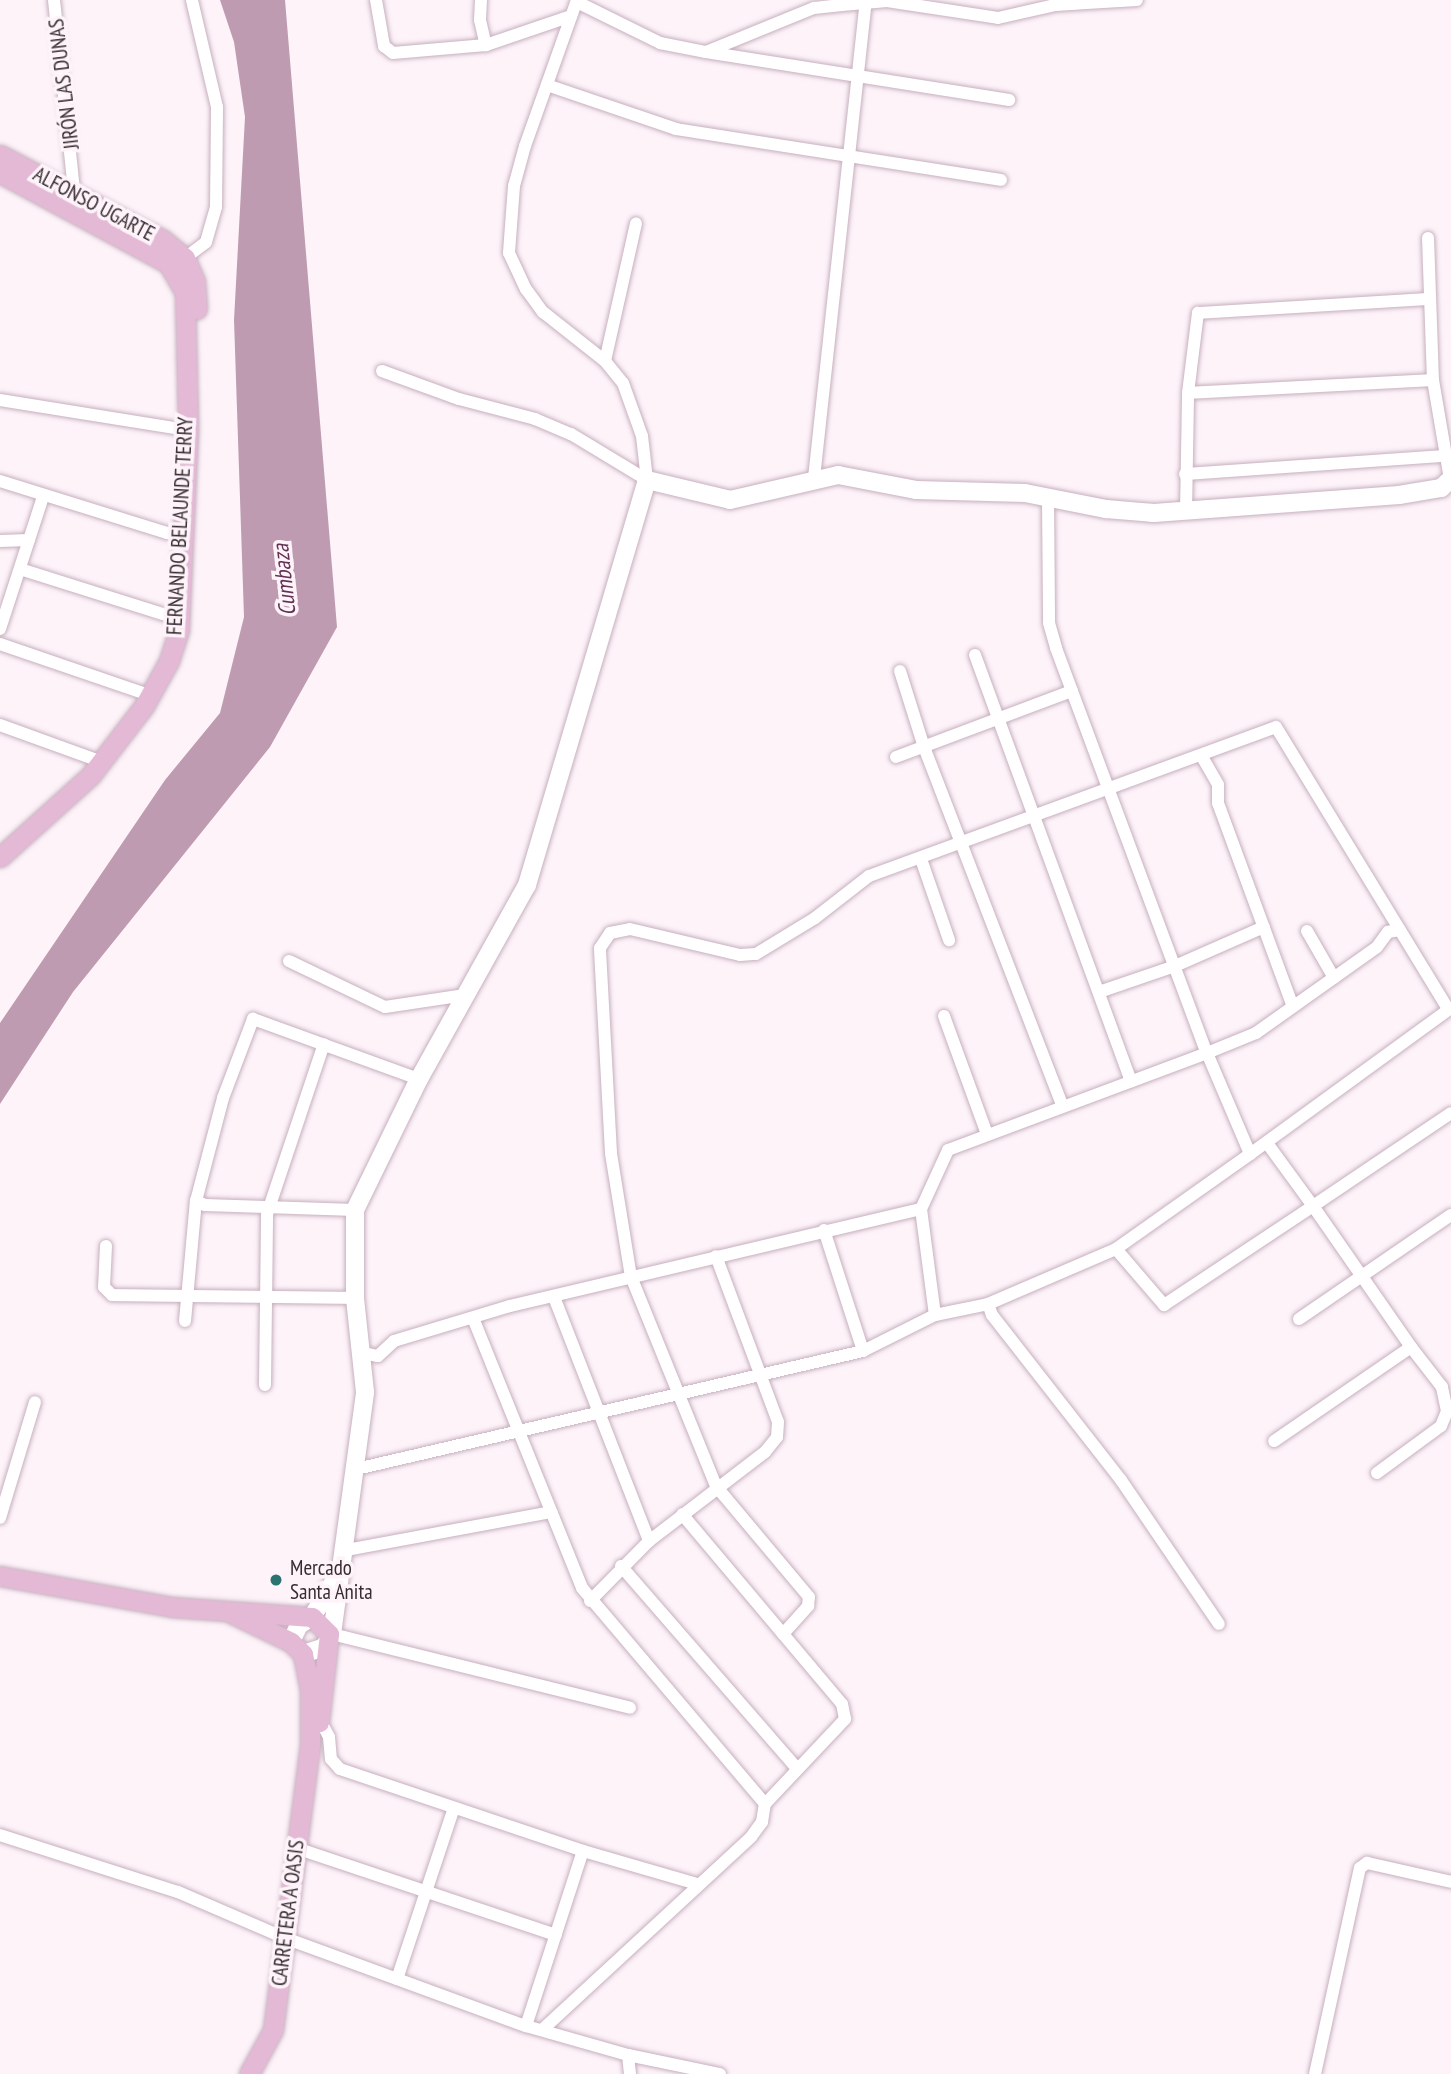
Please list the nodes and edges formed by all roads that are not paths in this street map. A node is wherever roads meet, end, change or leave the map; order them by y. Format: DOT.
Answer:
graph roads {
  1 [pos="54,0"];
  2 [pos="192,0"];
  3 [pos="376,0"];
  4 [pos="481,0"];
  5 [pos="1137,0"];
  6 [pos="577,1"];
  7 [pos="866,3"];
  8 [pos="571,16"];
  9 [pos="486,45"];
  10 [pos="706,52"];
  11 [pos="857,78"];
  12 [pos="547,85"];
  13 [pos="1009,100"];
  14 [pos="0,155"];
  15 [pos="852,158"];
  16 [pos="0,173"];
  17 [pos="1001,180"];
  18 [pos="75,201"];
  19 [pos="636,223"];
  20 [pos="1428,238"];
  21 [pos="185,258"];
  22 [pos="1430,299"];
  23 [pos="605,361"];
  24 [pos="382,371"];
  25 [pos="1433,380"];
  26 [pos="185,382"];
  27 [pos="1188,393"];
  28 [pos="0,400"];
  29 [pos="188,430"];
  30 [pos="1445,456"];
  31 [pos="1185,474"];
  32 [pos="814,478"];
  33 [pos="647,480"];
  34 [pos="0,481"];
  35 [pos="1448,485"];
  36 [pos="43,498"];
  37 [pos="1048,499"];
  38 [pos="1186,512"];
  39 [pos="184,533"];
  40 [pos="29,540"];
  41 [pos="0,541"];
  42 [pos="20,569"];
  43 [pos="179,619"];
  44 [pos="0,629"];
  45 [pos="0,644"];
  46 [pos="975,655"];
  47 [pos="900,671"];
  48 [pos="1072,691"];
  49 [pos="149,695"];
  50 [pos="996,717"];
  51 [pos="0,725"];
  52 [pos="924,747"];
  53 [pos="1201,755"];
  54 [pos="896,757"];
  55 [pos="102,761"];
  56 [pos="1110,790"];
  57 [pos="1036,817"];
  58 [pos="960,844"];
  59 [pos="2,852"];
  60 [pos="921,859"];
  61 [pos="1264,927"];
  62 [pos="1400,930"];
  63 [pos="1307,931"];
  64 [pos="949,940"];
  65 [pos="289,961"];
  66 [pos="1175,966"];
  67 [pos="1334,978"];
  68 [pos="1099,992"];
  69 [pos="465,995"];
  70 [pos="1292,1004"];
  71 [pos="1450,1009"];
  72 [pos="944,1016"];
  73 [pos="324,1044"];
  74 [pos="1207,1053"];
  75 [pos="419,1079"];
  76 [pos="1131,1081"];
  77 [pos="1062,1105"];
  78 [pos="1451,1113"];
  79 [pos="987,1134"];
  80 [pos="1267,1143"];
  81 [pos="1250,1154"];
  82 [pos="196,1201"];
  83 [pos="271,1206"];
  84 [pos="1313,1206"];
  85 [pos="920,1209"];
  86 [pos="355,1210"];
  87 [pos="1451,1215"];
  88 [pos="824,1230"];
  89 [pos="106,1246"];
  90 [pos="1116,1249"];
  91 [pos="716,1256"];
  92 [pos="1361,1276"];
  93 [pos="631,1277"];
  94 [pos="185,1294"];
  95 [pos="268,1297"];
  96 [pos="554,1297"];
  97 [pos="355,1298"];
  98 [pos="988,1304"];
  99 [pos="935,1315"];
  100 [pos="473,1318"];
  101 [pos="1299,1320"];
  102 [pos="185,1321"];
  103 [pos="1411,1347"];
  104 [pos="863,1351"];
  105 [pos="360,1352"];
  106 [pos="762,1378"];
  107 [pos="265,1385"];
  108 [pos="682,1396"];
  109 [pos="35,1402"];
  110 [pos="602,1414"];
  111 [pos="521,1433"];
  112 [pos="1274,1441"];
  113 [pos="352,1470"];
  114 [pos="1377,1473"];
  115 [pos="716,1486"];
  116 [pos="551,1512"];
  117 [pos="682,1514"];
  118 [pos="0,1518"];
  119 [pos="649,1541"];
  120 [pos="341,1551"];
  121 [pos="621,1566"];
  122 [pos="338,1575"];
  123 [pos="0,1576"];
  124 [pos="590,1601"];
  125 [pos="227,1611"];
  126 [pos="312,1618"];
  127 [pos="1219,1624"];
  128 [pos="783,1634"];
  129 [pos="331,1638"];
  130 [pos="297,1648"];
  131 [pos="630,1709"];
  132 [pos="320,1720"];
  133 [pos="310,1745"];
  134 [pos="796,1767"];
  135 [pos="765,1804"];
  136 [pos="454,1808"];
  137 [pos="0,1835"];
  138 [pos="296,1848"];
  139 [pos="583,1851"];
  140 [pos="697,1884"];
  141 [pos="1449,1884"];
  142 [pos="428,1892"];
  143 [pos="556,1935"];
  144 [pos="285,1938"];
  145 [pos="397,1979"];
  146 [pos="526,2026"];
  147 [pos="542,2030"];
  148 [pos="628,2064"];
  149 [pos="249,2074"];
  150 [pos="616,2074"];
  151 [pos="720,2074"];
  152 [pos="1315,2074"];
  1 -- 18 [label="street, JIRÓN LAS DUNAS"];
  2 -- 21 [label="street"];
  3 -- 9 [label="street"];
  4 -- 9 [label="street"];
  5 -- 7 [label="street"];
  6 -- 8 [label="street"];
  6 -- 10 [label="street"];
  7 -- 10 [label="street"];
  7 -- 11 [label="street"];
  8 -- 9 [label="street"];
  8 -- 12 [label="street"];
  10 -- 11 [label="street"];
  11 -- 13 [label="street"];
  11 -- 15 [label="street"];
  12 -- 15 [label="street"];
  12 -- 23 [label="street"];
  14 -- 18 [label="main road, ALFONSO UGARTE"];
  15 -- 17 [label="street"];
  15 -- 32 [label="street"];
  16 -- 18 [label="main road, FERNANDO BELAUNDE TERRY"];
  18 -- 21 [label="main road, ALFONSO UGARTE"];
  18 -- 26 [label="main road, FERNANDO BELAUNDE TERRY"];
  19 -- 23 [label="street"];
  20 -- 22 [label="street"];
  21 -- 26 [label="main road, FERNANDO BELAUNDE TERRY"];
  22 -- 25 [label="street"];
  22 -- 27 [label="street"];
  23 -- 33 [label="street"];
  24 -- 33 [label="street"];
  25 -- 27 [label="street"];
  25 -- 30 [label="street"];
  26 -- 29 [label="main road, FERNANDO BELAUNDE TERRY"];
  27 -- 31 [label="street"];
  28 -- 29 [label="street"];
  29 -- 39 [label="main road, FERNANDO BELAUNDE TERRY"];
  30 -- 31 [label="street"];
  30 -- 35 [label="street"];
  31 -- 38 [label="street"];
  32 -- 33 [label="street"];
  32 -- 37 [label="street"];
  33 -- 69 [label="street"];
  34 -- 36 [label="street"];
  35 -- 38 [label="street"];
  36 -- 39 [label="street"];
  36 -- 40 [label="street"];
  37 -- 38 [label="street"];
  37 -- 48 [label="street"];
  39 -- 43 [label="main road, FERNANDO BELAUNDE TERRY"];
  40 -- 41 [label="street"];
  40 -- 42 [label="street"];
  42 -- 43 [label="street"];
  42 -- 44 [label="street"];
  43 -- 49 [label="main road, FERNANDO BELAUNDE TERRY"];
  45 -- 49 [label="street"];
  46 -- 50 [label="street"];
  47 -- 52 [label="street"];
  48 -- 50 [label="street"];
  48 -- 56 [label="street"];
  49 -- 55 [label="main road, FERNANDO BELAUNDE TERRY"];
  50 -- 52 [label="street"];
  50 -- 57 [label="street"];
  51 -- 55 [label="street"];
  52 -- 54 [label="street"];
  52 -- 58 [label="street"];
  53 -- 56 [label="street"];
  53 -- 61 [label="street"];
  53 -- 62 [label="street"];
  55 -- 59 [label="main road, FERNANDO BELAUNDE TERRY"];
  56 -- 57 [label="street"];
  56 -- 66 [label="street"];
  57 -- 58 [label="street"];
  57 -- 68 [label="street"];
  58 -- 60 [label="street"];
  58 -- 77 [label="street"];
  60 -- 64 [label="street"];
  60 -- 93 [label="street"];
  61 -- 66 [label="street"];
  61 -- 70 [label="street"];
  62 -- 67 [label="street"];
  62 -- 71 [label="street"];
  63 -- 67 [label="street"];
  65 -- 69 [label="street"];
  66 -- 68 [label="street"];
  66 -- 74 [label="street"];
  67 -- 70 [label="street"];
  68 -- 76 [label="street"];
  69 -- 75 [label="street"];
  70 -- 74 [label="street"];
  71 -- 80 [label="street"];
  72 -- 79 [label="street"];
  73 -- 75 [label="street"];
  73 -- 82 [label="street"];
  73 -- 83 [label="street"];
  74 -- 76 [label="street"];
  74 -- 81 [label="street"];
  75 -- 86 [label="street"];
  76 -- 77 [label="street"];
  77 -- 79 [label="street"];
  78 -- 84 [label="street"];
  79 -- 85 [label="street"];
  80 -- 81 [label="street"];
  80 -- 84 [label="street"];
  81 -- 90 [label="street"];
  82 -- 83 [label="street"];
  82 -- 94 [label="street"];
  83 -- 86 [label="street"];
  83 -- 95 [label="street"];
  84 -- 90 [label="street"];
  84 -- 92 [label="street"];
  85 -- 88 [label="street"];
  85 -- 99 [label="street"];
  86 -- 97 [label="street"];
  87 -- 92 [label="street"];
  88 -- 91 [label="street"];
  88 -- 104 [label="street"];
  89 -- 94 [label="street"];
  90 -- 98 [label="street"];
  91 -- 93 [label="street"];
  91 -- 106 [label="street"];
  92 -- 101 [label="street"];
  92 -- 103 [label="street"];
  93 -- 96 [label="street"];
  93 -- 108 [label="street"];
  94 -- 95 [label="street"];
  94 -- 102 [label="street"];
  95 -- 97 [label="street"];
  95 -- 107 [label="street"];
  96 -- 100 [label="street"];
  96 -- 110 [label="street"];
  97 -- 105 [label="street"];
  98 -- 99 [label="street"];
  98 -- 127 [label="street"];
  99 -- 104 [label="street"];
  100 -- 105 [label="street"];
  100 -- 111 [label="street"];
  103 -- 112 [label="street"];
  103 -- 114 [label="street"];
  104 -- 106 [label="street"];
  105 -- 113 [label="street"];
  106 -- 108 [label="street"];
  106 -- 115 [label="street"];
  108 -- 110 [label="street"];
  108 -- 115 [label="street"];
  109 -- 118 [label="street"];
  110 -- 111 [label="street"];
  110 -- 119 [label="street"];
  111 -- 113 [label="street"];
  111 -- 116 [label="street"];
  113 -- 120 [label="street"];
  115 -- 117 [label="street"];
  115 -- 128 [label="street"];
  116 -- 120 [label="street"];
  116 -- 124 [label="street"];
  117 -- 119 [label="street"];
  117 -- 128 [label="street"];
  119 -- 121 [label="street"];
  120 -- 122 [label="street"];
  121 -- 124 [label="street"];
  121 -- 134 [label="street"];
  122 -- 126 [label="street"];
  122 -- 129 [label="street"];
  123 -- 125 [label="main road"];
  124 -- 135 [label="street"];
  125 -- 126 [label="main road"];
  125 -- 130 [label="main road"];
  126 -- 129 [label="main road"];
  126 -- 130 [label="street"];
  128 -- 134 [label="street"];
  129 -- 130 [label="street"];
  129 -- 131 [label="street"];
  129 -- 132 [label="main road, CARRETERA A OASIS"];
  130 -- 133 [label="main road, CARRETERA A OASIS"];
  132 -- 133 [label="main road, CARRETERA A OASIS"];
  132 -- 136 [label="street"];
  133 -- 138 [label="main road, CARRETERA A OASIS"];
  134 -- 135 [label="street"];
  135 -- 140 [label="street"];
  136 -- 139 [label="street"];
  136 -- 142 [label="street"];
  137 -- 144 [label="street"];
  138 -- 142 [label="street"];
  138 -- 144 [label="main road, CARRETERA A OASIS"];
  139 -- 140 [label="street"];
  139 -- 143 [label="street"];
  140 -- 147 [label="street"];
  141 -- 152 [label="street"];
  142 -- 143 [label="street"];
  142 -- 145 [label="street"];
  143 -- 146 [label="street"];
  144 -- 145 [label="street"];
  144 -- 149 [label="main road, CARRETERA A OASIS"];
  145 -- 146 [label="street"];
  146 -- 147 [label="street"];
  147 -- 148 [label="street"];
  148 -- 150 [label="street"];
  148 -- 151 [label="street"];
}
